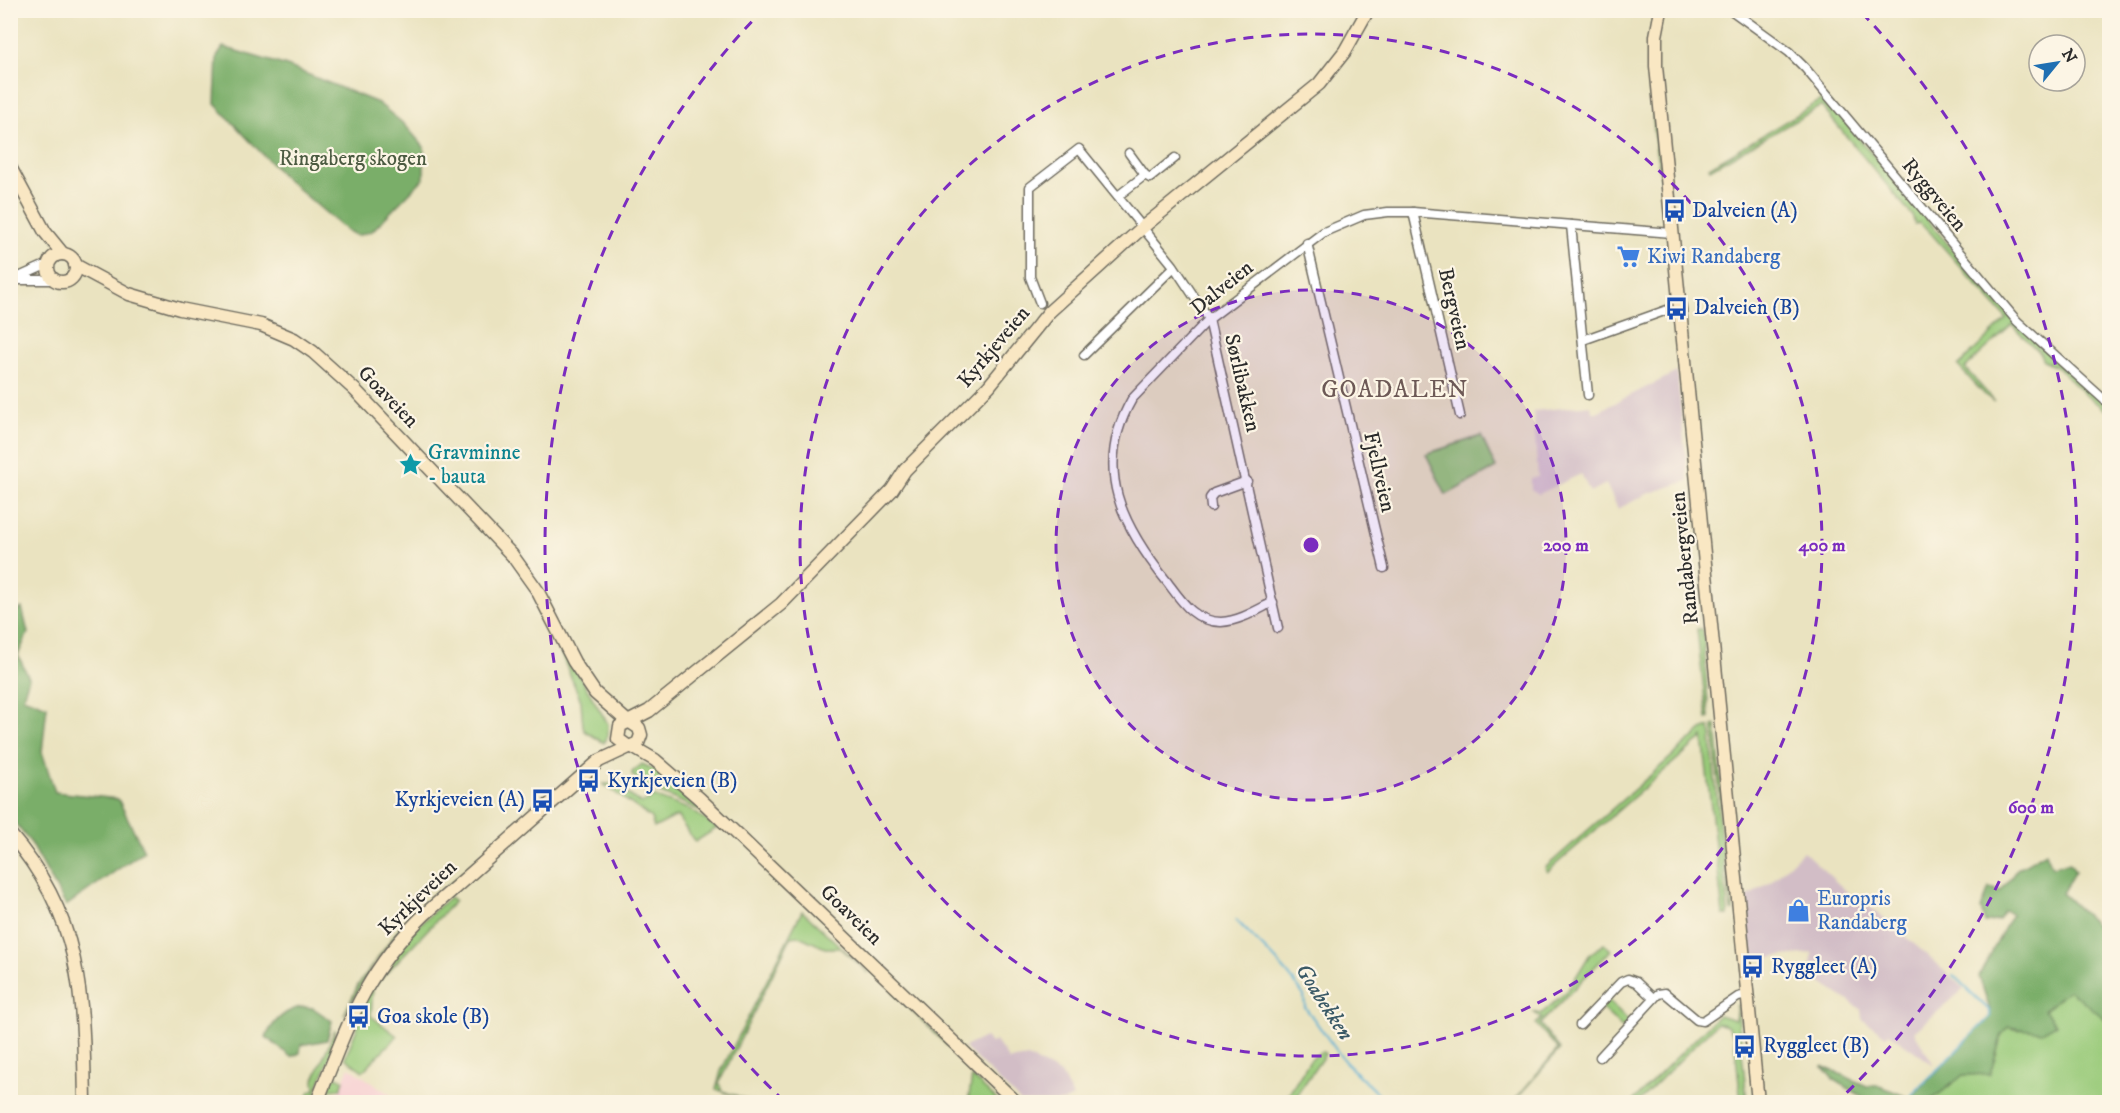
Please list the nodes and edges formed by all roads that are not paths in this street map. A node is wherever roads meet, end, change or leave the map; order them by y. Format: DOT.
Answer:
graph roads {
  1 [pos="1368,10"];
  2 [pos="1661,10"];
  3 [pos="1731,10"];
  4 [pos="1129,153"];
  5 [pos="1176,159"];
  6 [pos="10,167"];
  7 [pos="1144,175"];
  8 [pos="1118,196"];
  9 [pos="1413,212"];
  10 [pos="1571,225"];
  11 [pos="1143,227"];
  12 [pos="45,232"];
  13 [pos="1672,233"];
  14 [pos="1307,243"];
  15 [pos="63,254"];
  16 [pos="49,262"];
  17 [pos="75,265"];
  18 [pos="1174,267"];
  19 [pos="10,280"];
  20 [pos="53,280"];
  21 [pos="68,281"];
  22 [pos="109,285"];
  23 [pos="1040,303"];
  24 [pos="1667,310"];
  25 [pos="1209,319"];
  26 [pos="1583,340"];
  27 [pos="1084,356"];
  28 [pos="1588,395"];
  29 [pos="2109,405"];
  30 [pos="1460,415"];
  31 [pos="1246,482"];
  32 [pos="1211,507"];
  33 [pos="1384,568"];
  34 [pos="1272,602"];
  35 [pos="1278,628"];
  36 [pos="602,702"];
  37 [pos="649,711"];
  38 [pos="629,722"];
  39 [pos="641,733"];
  40 [pos="617,734"];
  41 [pos="630,747"];
  42 [pos="656,760"];
  43 [pos="599,761"];
  44 [pos="10,834"];
  45 [pos="1747,995"];
  46 [pos="1653,998"];
  47 [pos="1580,1025"];
  48 [pos="1600,1057"];
  49 [pos="85,1102"];
  50 [pos="317,1102"];
  51 [pos="1016,1102"];
  52 [pos="1758,1102"];
  1 -- 11 [label="main road, Kyrkjeveien"];
  2 -- 13 [label="main road, Randabergveien"];
  3 -- 29 [label="street, Ryggveien"];
  4 -- 7 [label="street"];
  5 -- 7 [label="street"];
  6 -- 12 [label="main road"];
  7 -- 8 [label="street"];
  8 -- 11 [label="street, Sørlibakken"];
  8 -- 23 [label="street, Sørlibakken"];
  9 -- 10 [label="street, Dalveien"];
  9 -- 14 [label="street, Dalveien"];
  9 -- 30 [label="street, Bergveien"];
  10 -- 13 [label="street, Dalveien"];
  10 -- 26 [label="street"];
  11 -- 18 [label="street, Sørlibakken"];
  11 -- 37 [label="main road, Kyrkjeveien"];
  12 -- 15 [label="main road"];
  12 -- 16 [label="main road"];
  13 -- 45 [label="main road, Randabergveien"];
  14 -- 25 [label="street, Dalveien"];
  14 -- 33 [label="street, Fjellveien"];
  15 -- 16 [label="main road"];
  15 -- 17 [label="main road"];
  16 -- 19 [label="street"];
  16 -- 20 [label="main road"];
  17 -- 21 [label="main road"];
  17 -- 22 [label="main road, Goaveien"];
  18 -- 25 [label="street, Sørlibakken"];
  18 -- 27 [label="street"];
  19 -- 20 [label="street"];
  20 -- 21 [label="main road"];
  21 -- 22 [label="main road, Goaveien"];
  22 -- 36 [label="main road, Goaveien"];
  24 -- 26 [label="street"];
  25 -- 31 [label="street, Sørlibakken"];
  25 -- 34 [label="street, Dalveien"];
  26 -- 28 [label="street"];
  31 -- 32 [label="street"];
  31 -- 34 [label="street, Sørlibakken"];
  34 -- 35 [label="street, Sørlibakken"];
  36 -- 38 [label="main road, Goaveien"];
  36 -- 40 [label="main road, Goaveien"];
  37 -- 38 [label="main road, Kyrkjeveien"];
  37 -- 39 [label="main road, Kyrkjeveien"];
  38 -- 39 [label="main road, Goaveien"];
  38 -- 40 [label="main road"];
  39 -- 41 [label="main road"];
  39 -- 42 [label="main road, Goaveien"];
  40 -- 41 [label="main road, Goaveien"];
  40 -- 43 [label="main road, Kyrkjeveien"];
  41 -- 42 [label="main road, Goaveien"];
  41 -- 43 [label="main road, Kyrkjeveien"];
  42 -- 51 [label="main road, Goaveien"];
  43 -- 50 [label="main road, Kyrkjeveien"];
  44 -- 49 [label="main road"];
  45 -- 46 [label="street"];
  45 -- 52 [label="main road, Randabergveien"];
  46 -- 47 [label="street"];
  46 -- 48 [label="street"];
}
